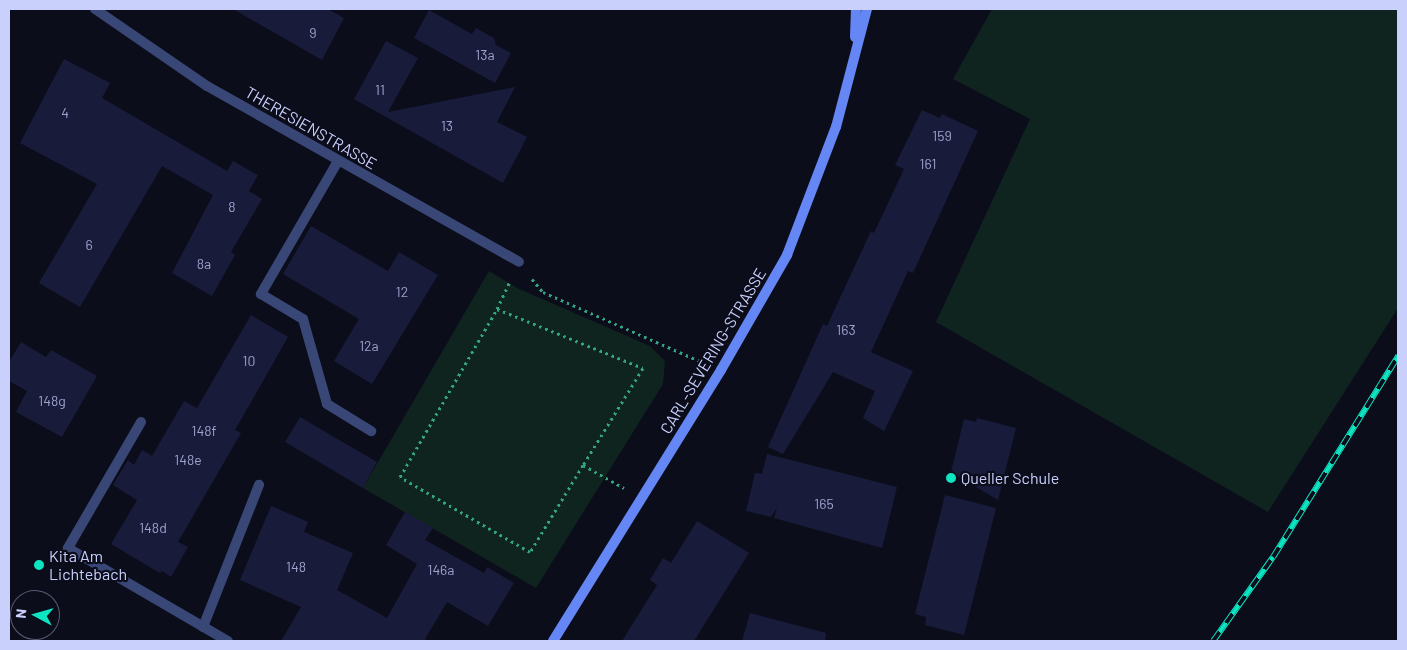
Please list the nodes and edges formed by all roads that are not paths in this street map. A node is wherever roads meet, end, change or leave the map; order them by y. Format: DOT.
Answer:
graph roads {
  1 [pos="95,9"];
  2 [pos="856,9"];
  3 [pos="867,9"];
  4 [pos="854,56"];
  5 [pos="338,161"];
  6 [pos="519,262"];
  7 [pos="141,422"];
  8 [pos="371,431"];
  9 [pos="259,485"];
  10 [pos="203,627"];
  11 [pos="228,641"];
  12 [pos="553,641"];
  1 -- 5 [label="street, THERESIENSTRASSE"];
  2 -- 4 [label="street, CARL-SEVERING-STRASSE"];
  3 -- 4 [label="street, CARL-SEVERING-STRASSE"];
  4 -- 12 [label="street, CARL-SEVERING-STRASSE"];
  5 -- 6 [label="street, THERESIENSTRASSE"];
  5 -- 8 [label="street"];
  7 -- 10 [label="street"];
  9 -- 10 [label="street"];
  10 -- 11 [label="street"];
}
